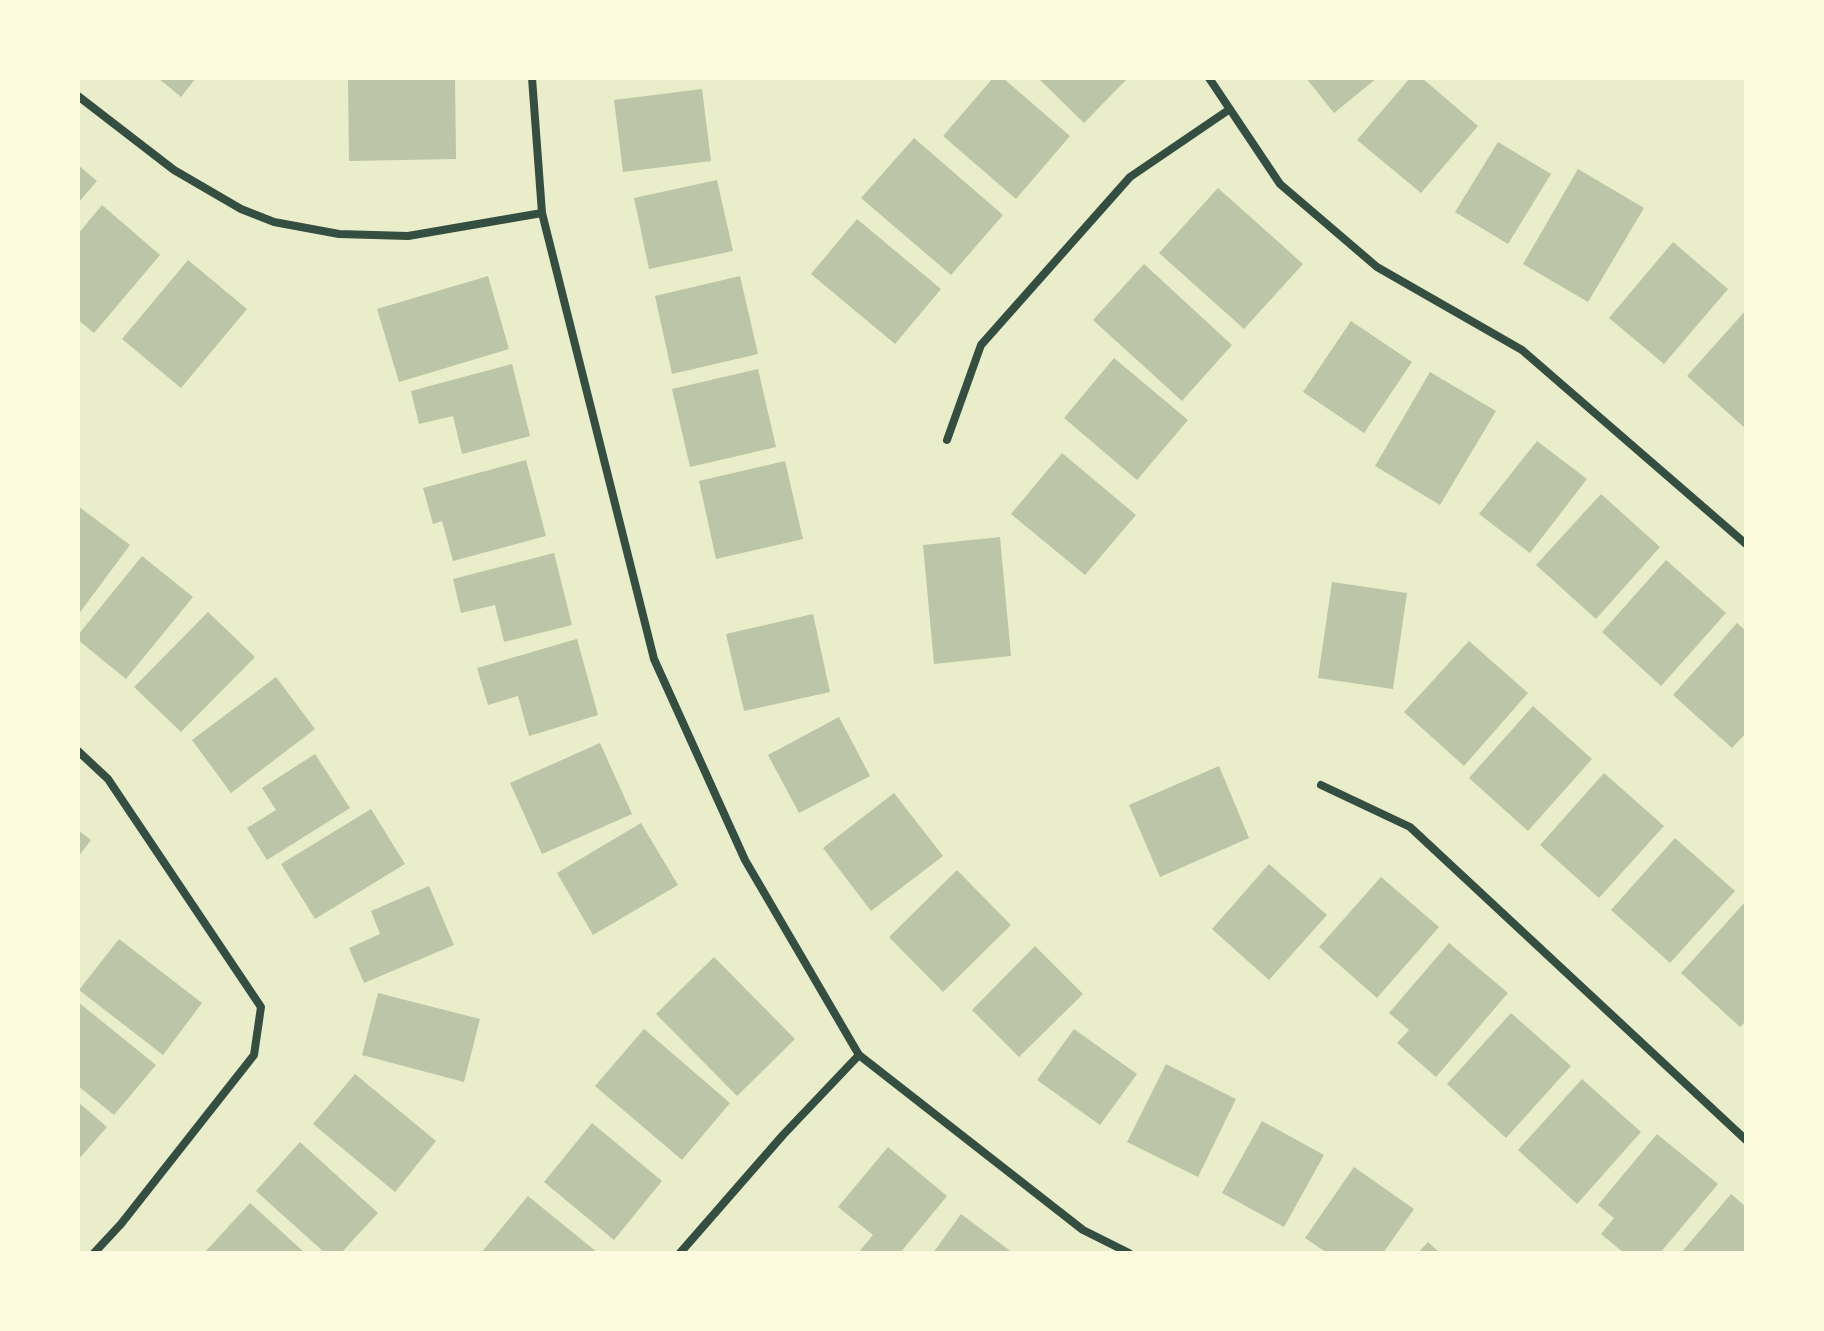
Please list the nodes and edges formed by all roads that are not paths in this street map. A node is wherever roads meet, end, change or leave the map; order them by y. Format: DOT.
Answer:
graph roads {
  1 [pos="532,78"];
  2 [pos="1209,78"];
  3 [pos="78,96"];
  4 [pos="1230,109"];
  5 [pos="542,213"];
  6 [pos="947,440"];
  7 [pos="1746,544"];
  8 [pos="78,751"];
  9 [pos="1321,785"];
  10 [pos="859,1055"];
  11 [pos="1746,1140"];
  12 [pos="94,1253"];
  13 [pos="680,1253"];
  14 [pos="1129,1253"];
  1 -- 5 [label="street"];
  2 -- 4 [label="street"];
  3 -- 5 [label="street"];
  4 -- 6 [label="street"];
  4 -- 7 [label="street"];
  5 -- 10 [label="street"];
  8 -- 12 [label="street"];
  9 -- 11 [label="street"];
  10 -- 13 [label="street"];
  10 -- 14 [label="street"];
}
